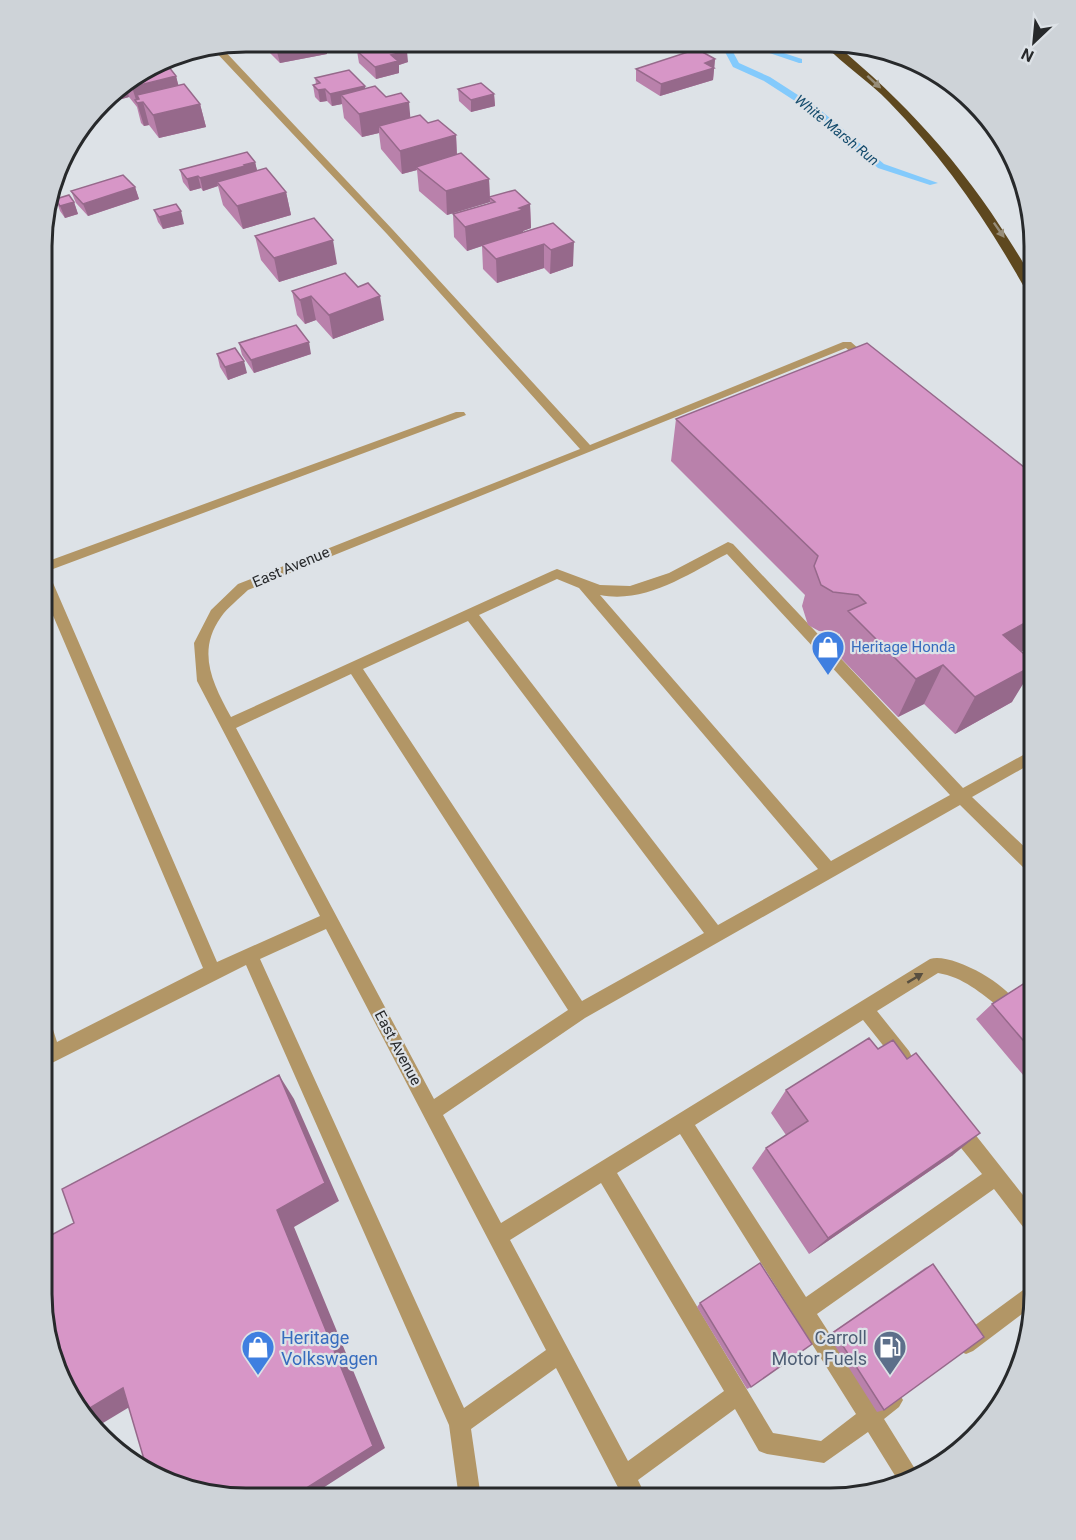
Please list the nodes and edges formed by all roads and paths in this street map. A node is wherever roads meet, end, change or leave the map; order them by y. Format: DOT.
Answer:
graph roads {
  1 [pos="839,53"];
  2 [pos="223,54"];
  3 [pos="1024,275"];
  4 [pos="874,367"];
  5 [pos="460,415"];
  6 [pos="588,450"];
  7 [pos="52,565"];
  8 [pos="585,585"];
  9 [pos="52,597"];
  10 [pos="470,613"];
  11 [pos="354,667"];
  12 [pos="228,725"];
  13 [pos="1024,761"];
  14 [pos="962,797"];
  15 [pos="1023,857"];
  16 [pos="830,871"];
  17 [pos="330,918"];
  18 [pos="716,935"];
  19 [pos="250,956"];
  20 [pos="213,972"];
  21 [pos="1006,1002"];
  22 [pos="864,1009"];
  23 [pos="579,1012"];
  24 [pos="52,1054"];
  25 [pos="916,1074"];
  26 [pos="945,1111"];
  27 [pos="431,1112"];
  28 [pos="682,1121"];
  29 [pos="604,1170"];
  30 [pos="996,1176"];
  31 [pos="1023,1211"];
  32 [pos="497,1237"];
  33 [pos="1023,1300"];
  34 [pos="802,1312"];
  35 [pos="559,1353"];
  36 [pos="952,1355"];
  37 [pos="907,1389"];
  38 [pos="737,1394"];
  39 [pos="870,1417"];
  40 [pos="460,1424"];
  41 [pos="906,1472"];
  42 [pos="624,1477"];
  43 [pos="469,1488"];
  44 [pos="630,1488"];
  1 -- 3 [label="highway, one-way"];
  2 -- 6 [label="street"];
  4 -- 6 [label="street, East Avenue"];
  5 -- 7 [label="street"];
  6 -- 12 [label="street, East Avenue"];
  8 -- 10 [label="street"];
  8 -- 14 [label="street"];
  8 -- 16 [label="street"];
  9 -- 20 [label="street"];
  10 -- 11 [label="street"];
  10 -- 18 [label="street"];
  11 -- 12 [label="street"];
  11 -- 23 [label="street"];
  12 -- 17 [label="street, East Avenue"];
  13 -- 14 [label="street"];
  14 -- 15 [label="street"];
  14 -- 16 [label="street"];
  16 -- 18 [label="street"];
  17 -- 19 [label="street"];
  17 -- 27 [label="street, East Avenue"];
  18 -- 23 [label="street"];
  19 -- 20 [label="street"];
  19 -- 40 [label="street"];
  20 -- 24 [label="street"];
  22 -- 21 [label="street, one-way"];
  22 -- 25 [label="street"];
  22 -- 28 [label="street"];
  23 -- 27 [label="street"];
  26 -- 30 [label="street"];
  27 -- 32 [label="street, East Avenue"];
  28 -- 29 [label="street"];
  28 -- 34 [label="street"];
  29 -- 32 [label="street"];
  29 -- 38 [label="street"];
  30 -- 31 [label="street"];
  30 -- 34 [label="street"];
  32 -- 35 [label="street, East Avenue"];
  33 -- 36 [label="street"];
  34 -- 39 [label="street"];
  35 -- 40 [label="street"];
  35 -- 42 [label="street, East Avenue"];
  37 -- 39 [label="street"];
  38 -- 39 [label="street"];
  38 -- 42 [label="street"];
  39 -- 41 [label="street"];
  40 -- 43 [label="street"];
  42 -- 44 [label="street, East Avenue"];
}
